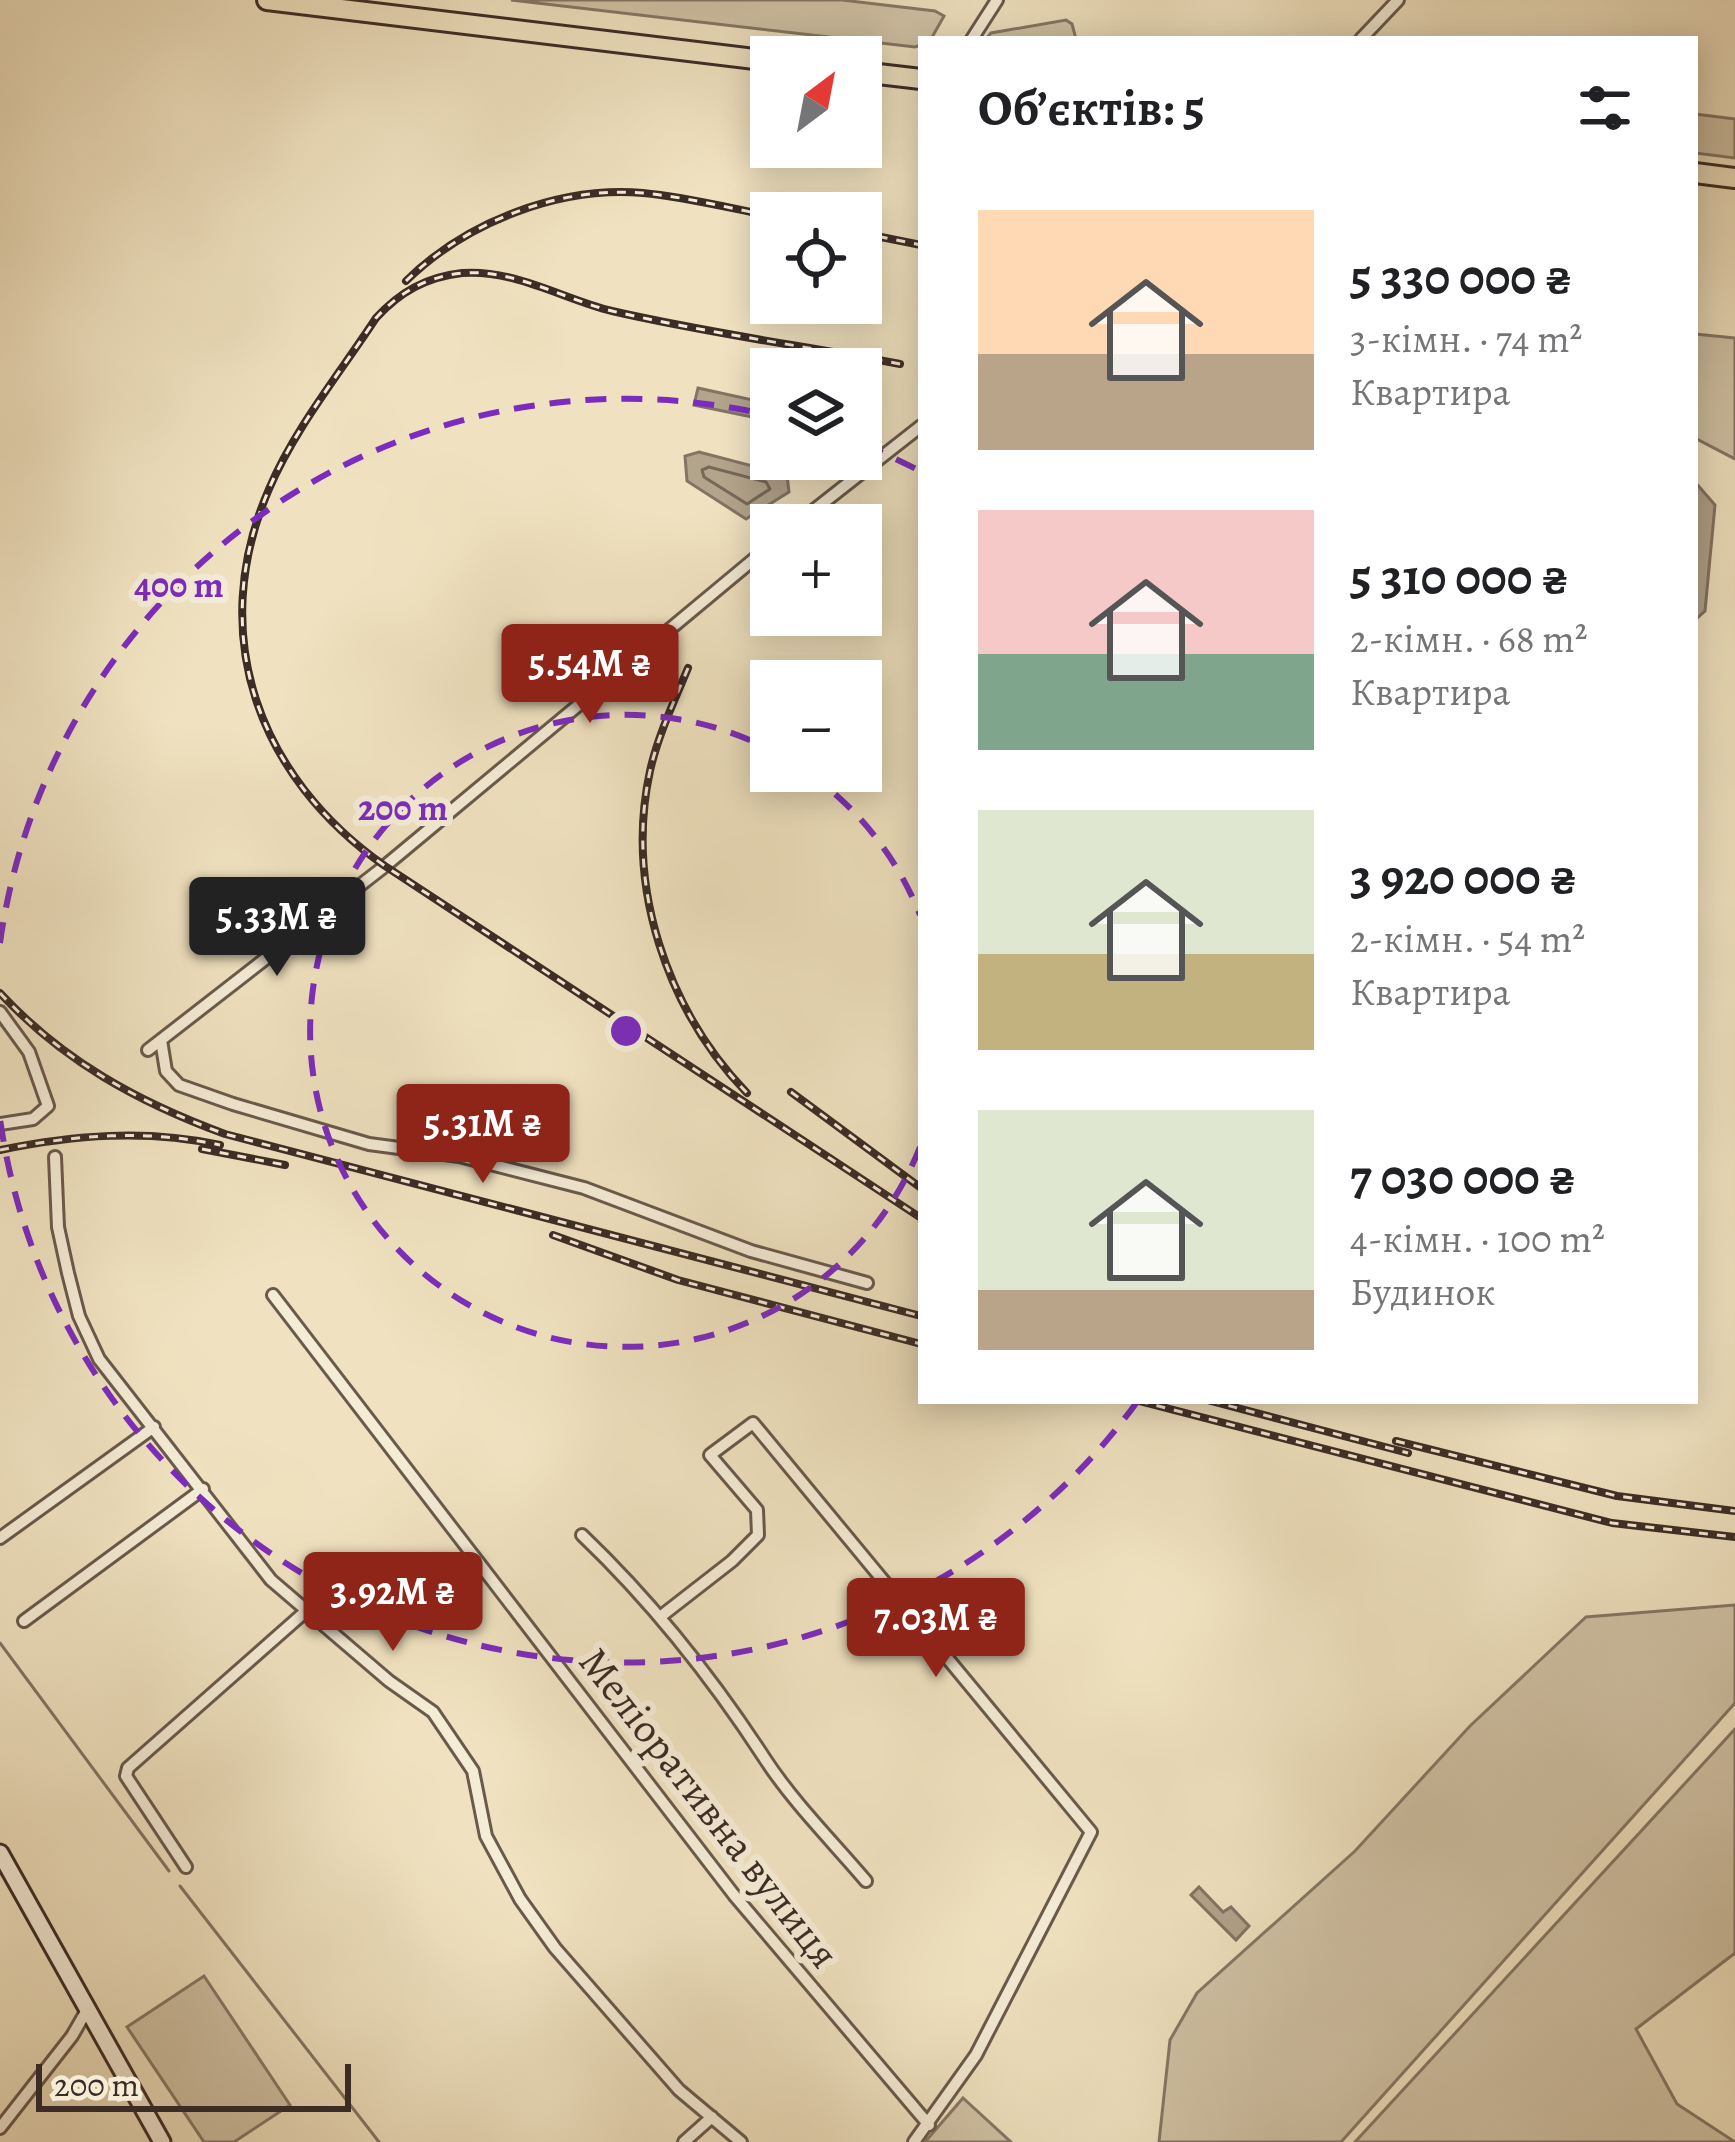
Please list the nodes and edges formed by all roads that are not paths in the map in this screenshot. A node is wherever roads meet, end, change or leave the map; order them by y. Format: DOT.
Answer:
graph roads {
  1 [pos="267,0"];
  2 [pos="998,0"];
  3 [pos="1398,0"];
  4 [pos="974,36"];
  5 [pos="1363,36"];
  6 [pos="750,58"];
  7 [pos="882,74"];
  8 [pos="912,78"];
  9 [pos="1698,173"];
  10 [pos="1735,178"];
  11 [pos="918,429"];
  12 [pos="822,504"];
  13 [pos="750,562"];
  14 [pos="0,1012"];
  15 [pos="161,1040"];
  16 [pos="148,1050"];
  17 [pos="0,1124"];
  18 [pos="55,1157"];
  19 [pos="868,1283"];
  20 [pos="273,1295"];
  21 [pos="154,1427"];
  22 [pos="203,1489"];
  23 [pos="582,1535"];
  24 [pos="0,1538"];
  25 [pos="306,1611"];
  26 [pos="660,1617"];
  27 [pos="24,1621"];
  28 [pos="0,1852"];
  29 [pos="186,1867"];
  30 [pos="866,1881"];
  31 [pos="86,2010"];
  32 [pos="712,2117"];
  33 [pos="928,2126"];
  34 [pos="0,2128"];
  35 [pos="162,2142"];
  36 [pos="684,2142"];
  37 [pos="741,2142"];
  38 [pos="914,2142"];
  1 -- 6 [label="highway"];
  2 -- 4 [label="street"];
  3 -- 5 [label="street"];
  7 -- 8 [label="highway"];
  9 -- 10 [label="highway"];
  11 -- 12 [label="street"];
  13 -- 15 [label="street"];
  14 -- 17 [label="street"];
  15 -- 16 [label="street"];
  15 -- 19 [label="street"];
  18 -- 21 [label="street"];
  20 -- 33 [label="street, Меліоративна вулиця"];
  21 -- 22 [label="street"];
  21 -- 24 [label="street"];
  22 -- 25 [label="street"];
  22 -- 27 [label="street"];
  23 -- 26 [label="street"];
  25 -- 29 [label="street"];
  25 -- 32 [label="street"];
  26 -- 30 [label="street"];
  26 -- 33 [label="street"];
  28 -- 31 [label="street"];
  31 -- 34 [label="street"];
  31 -- 35 [label="street"];
  32 -- 36 [label="street"];
  32 -- 37 [label="street"];
  33 -- 38 [label="street"];
}
